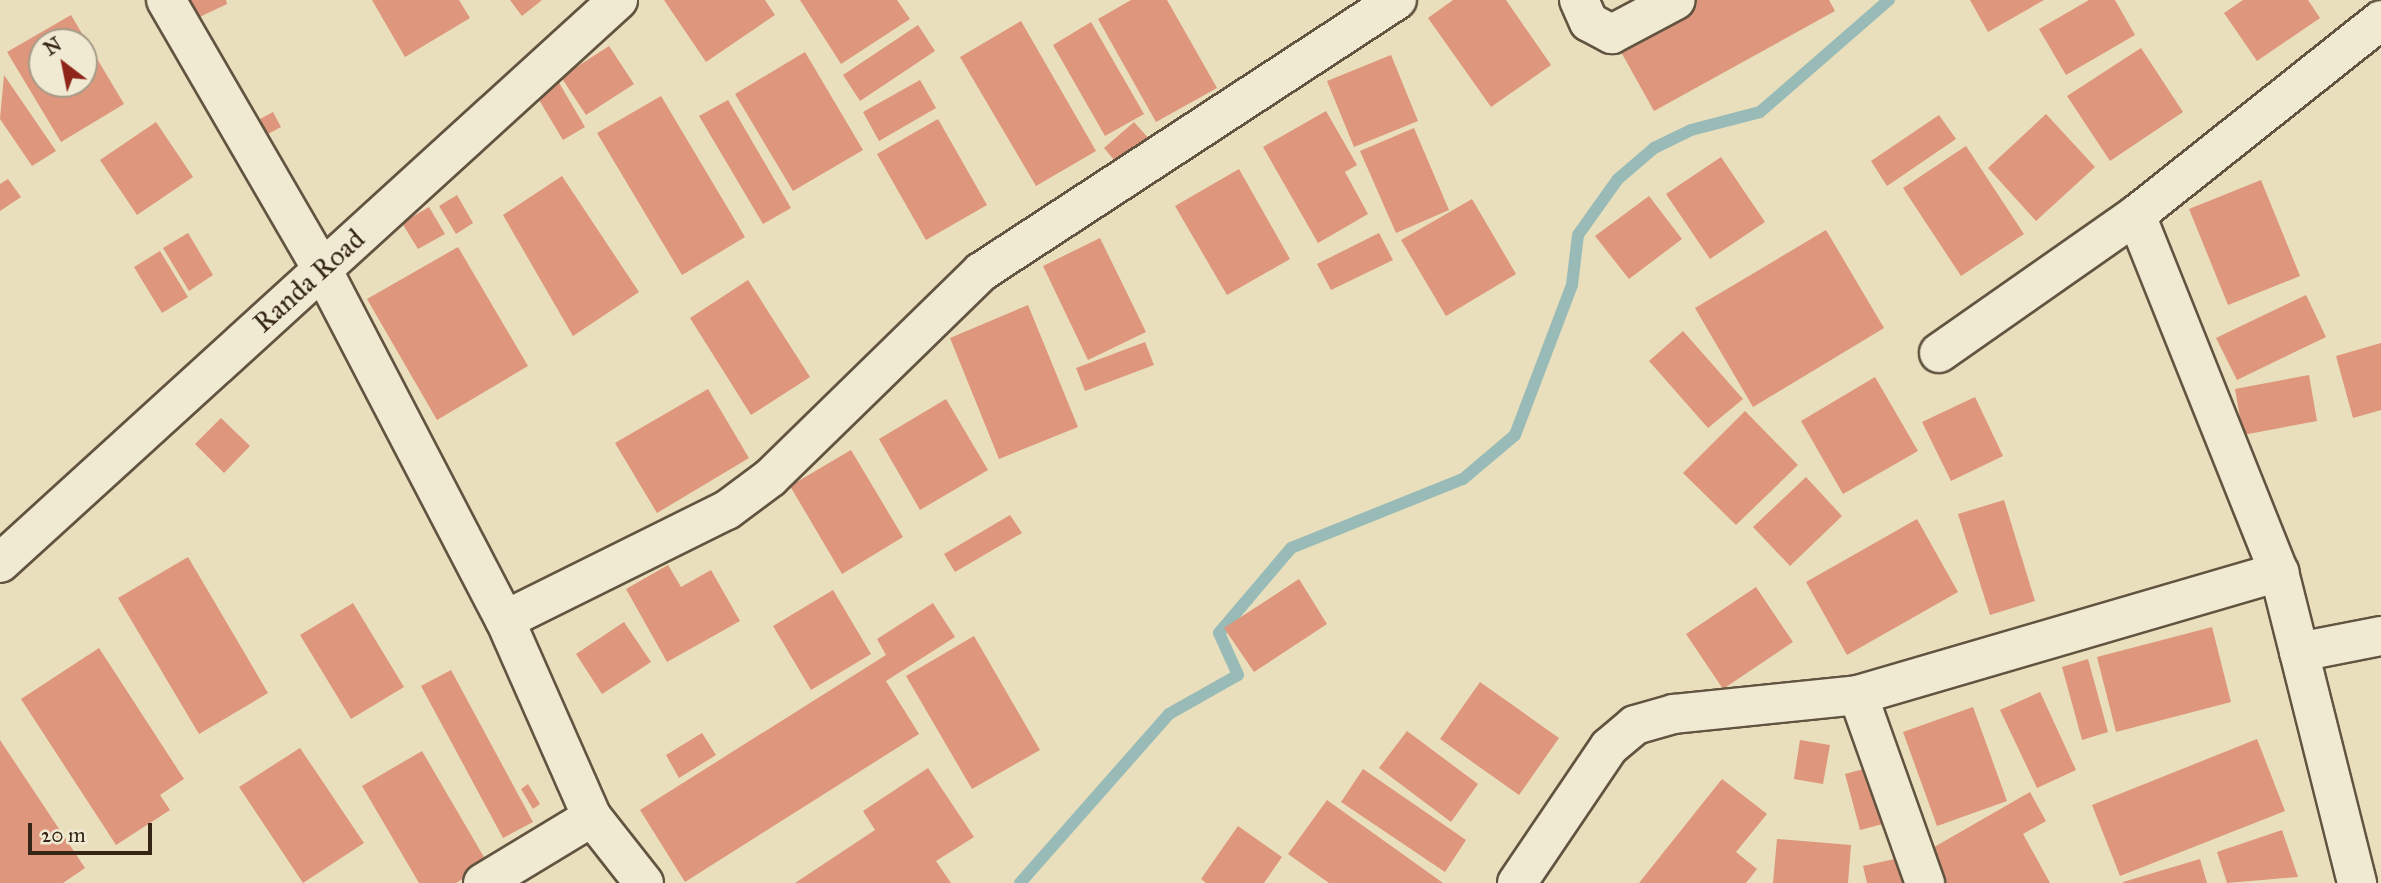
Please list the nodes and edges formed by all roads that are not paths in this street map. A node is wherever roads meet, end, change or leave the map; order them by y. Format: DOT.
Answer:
graph roads {
  1 [pos="166,0"];
  2 [pos="618,0"];
  3 [pos="1397,0"];
  4 [pos="1579,0"];
  5 [pos="1676,0"];
  6 [pos="2381,20"];
  7 [pos="2136,215"];
  8 [pos="323,269"];
  9 [pos="1939,353"];
  10 [pos="0,563"];
  11 [pos="2279,572"];
  12 [pos="505,620"];
  13 [pos="2381,636"];
  14 [pos="2299,652"];
  15 [pos="1858,695"];
  16 [pos="592,817"];
  17 [pos="483,883"];
  18 [pos="645,883"];
  19 [pos="1517,883"];
  20 [pos="1925,883"];
  21 [pos="2357,883"];
  1 -- 8 [label="street"];
  2 -- 8 [label="street, Randa Road"];
  3 -- 12 [label="street"];
  4 -- 5 [label="street"];
  6 -- 7 [label="street"];
  7 -- 9 [label="street"];
  7 -- 11 [label="street"];
  8 -- 10 [label="street, Randa Road"];
  8 -- 12 [label="street"];
  11 -- 14 [label="street"];
  11 -- 15 [label="street"];
  12 -- 16 [label="street"];
  13 -- 14 [label="street"];
  14 -- 21 [label="street"];
  15 -- 19 [label="street"];
  15 -- 20 [label="street"];
  16 -- 17 [label="street"];
  16 -- 18 [label="street"];
}
